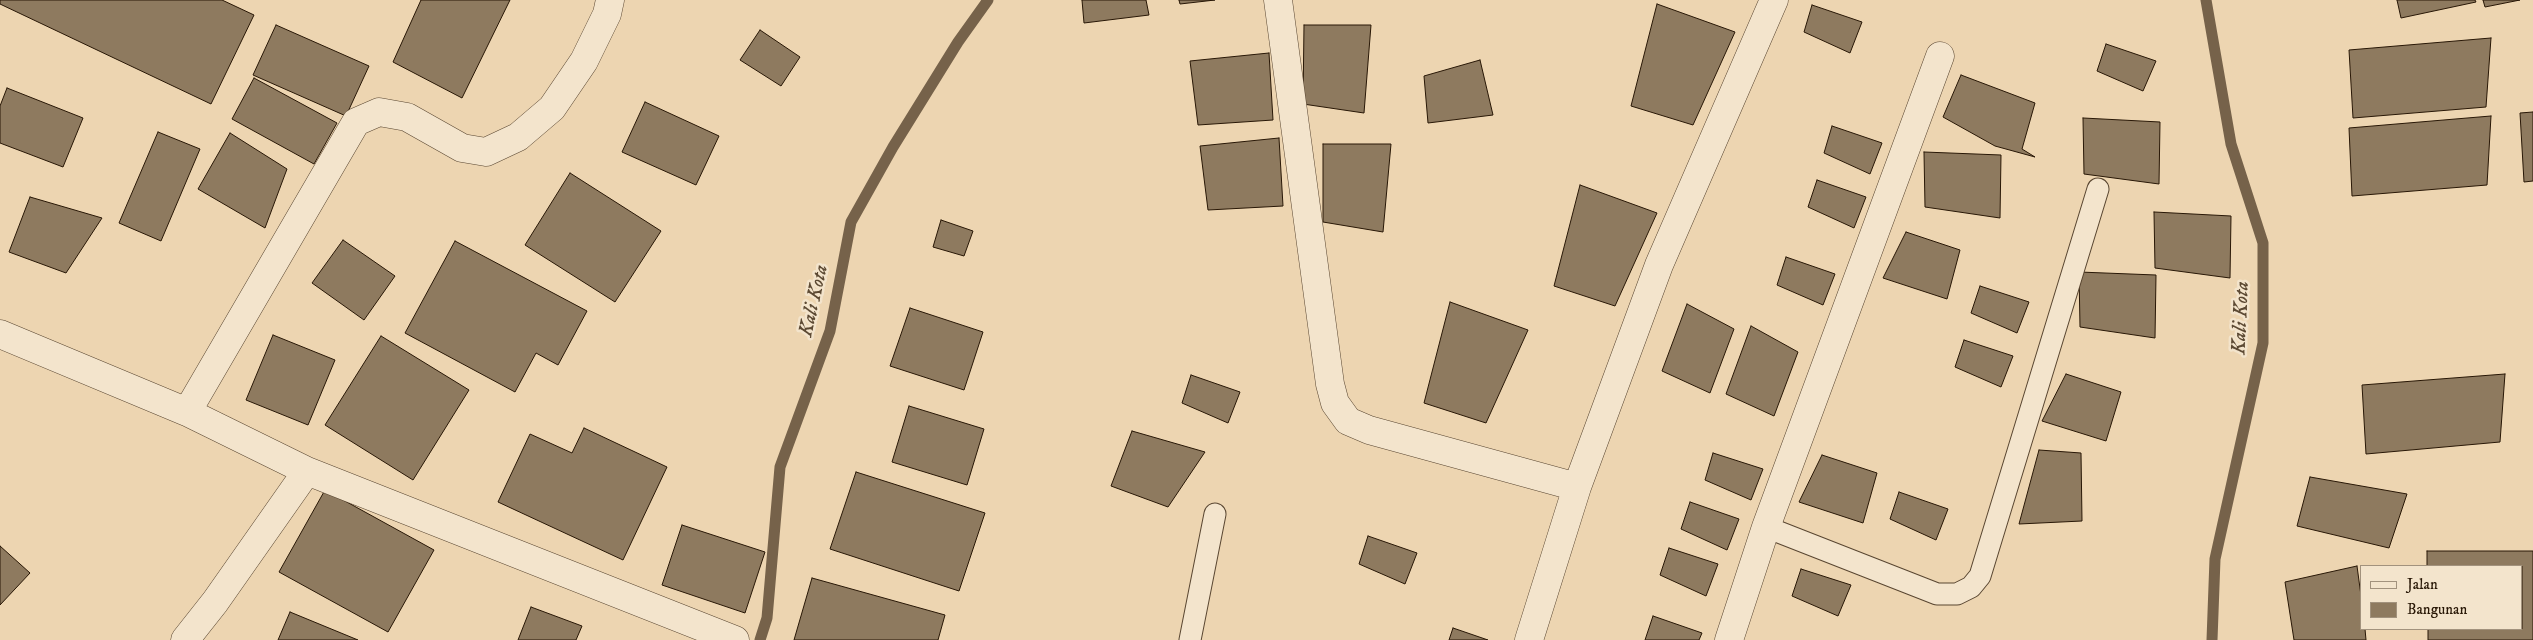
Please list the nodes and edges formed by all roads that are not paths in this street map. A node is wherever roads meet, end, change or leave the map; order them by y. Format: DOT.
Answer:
graph roads {
  1 [pos="610,0"];
  2 [pos="1278,0"];
  3 [pos="1774,0"];
  4 [pos="1940,56"];
  5 [pos="2098,189"];
  6 [pos="0,334"];
  7 [pos="187,412"];
  8 [pos="307,471"];
  9 [pos="1577,487"];
  10 [pos="1215,514"];
  11 [pos="1766,527"];
  12 [pos="185,640"];
  13 [pos="735,640"];
  14 [pos="1190,640"];
  15 [pos="1528,640"];
  16 [pos="1729,640"];
  1 -- 7 [label="street"];
  2 -- 9 [label="street"];
  3 -- 9 [label="street"];
  4 -- 11 [label="street"];
  5 -- 11 [label="lane"];
  6 -- 7 [label="street"];
  7 -- 8 [label="street"];
  8 -- 12 [label="street"];
  8 -- 13 [label="street"];
  9 -- 15 [label="street"];
  10 -- 14 [label="lane"];
  11 -- 16 [label="street"];
}
